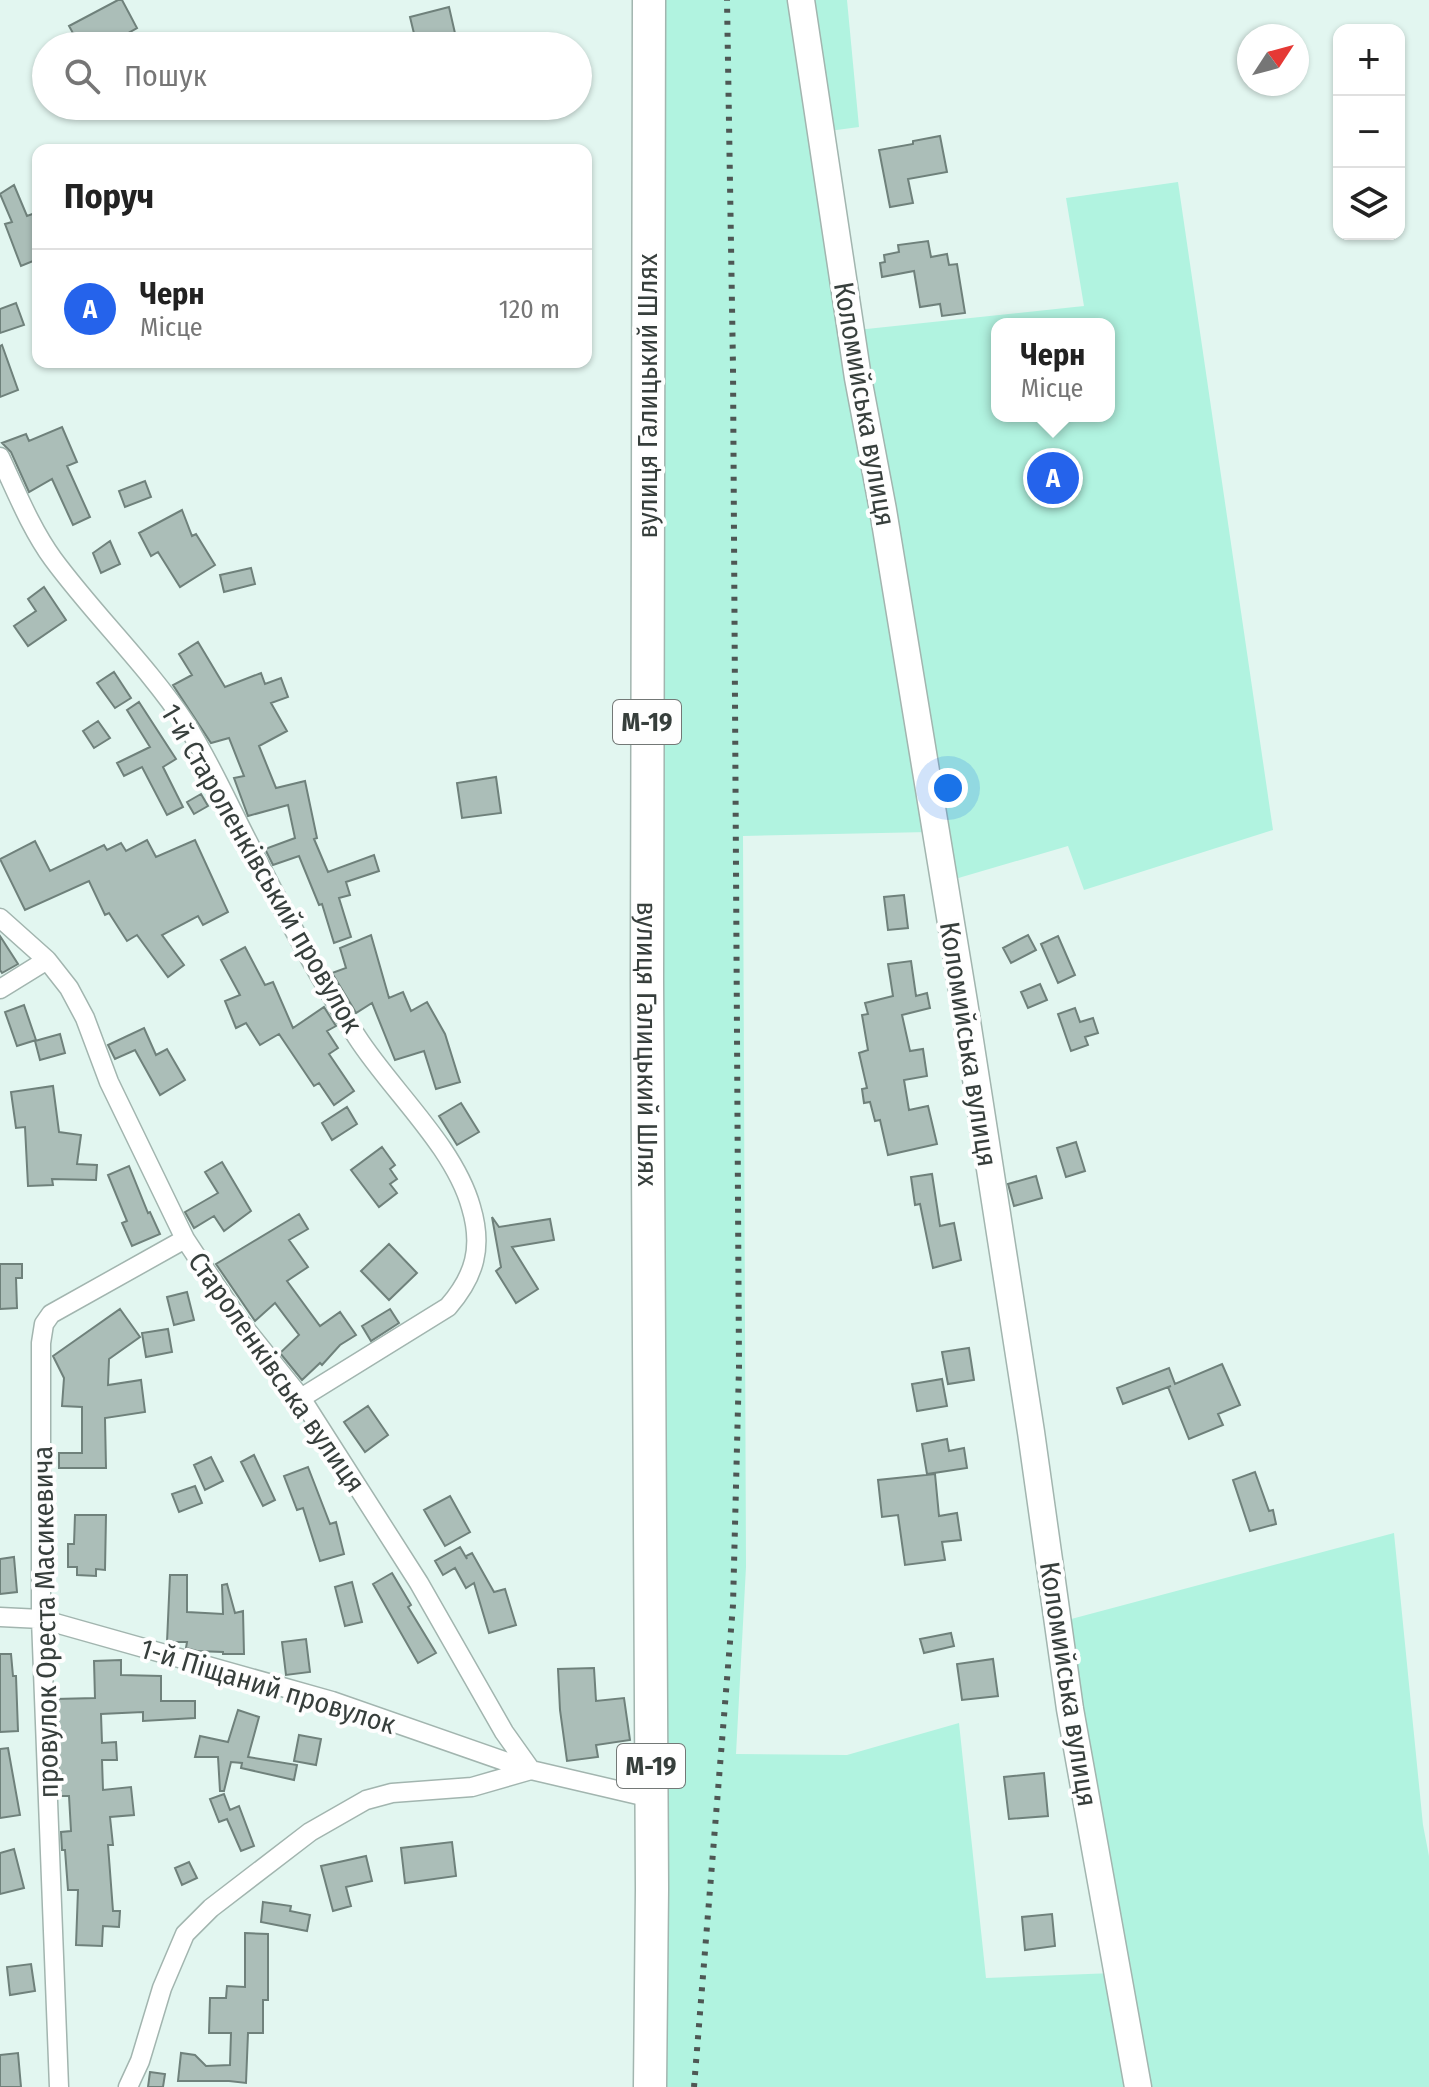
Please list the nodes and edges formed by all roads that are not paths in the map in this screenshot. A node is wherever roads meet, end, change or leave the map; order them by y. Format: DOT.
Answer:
graph roads {
  1 [pos="649,0"];
  2 [pos="801,0"];
  3 [pos="0,457"];
  4 [pos="0,918"];
  5 [pos="47,960"];
  6 [pos="0,989"];
  7 [pos="185,1239"];
  8 [pos="301,1398"];
  9 [pos="0,1617"];
  10 [pos="41,1619"];
  11 [pos="531,1770"];
  12 [pos="651,1798"];
  13 [pos="59,2087"];
  14 [pos="128,2087"];
  15 [pos="650,2087"];
  16 [pos="1138,2087"];
  1 -- 12 [label="highway, вулиця Галицький Шлях / М-19"];
  2 -- 16 [label="street, Коломийська вулиця"];
  3 -- 8 [label="street, 1-й Староленківський провулок"];
  4 -- 5 [label="street, Староленківська вулиця"];
  5 -- 6 [label="street"];
  5 -- 7 [label="street, Староленківська вулиця"];
  7 -- 8 [label="street, Староленківська вулиця"];
  7 -- 10 [label="street, провулок Ореста Масикевича"];
  8 -- 11 [label="street, Староленківська вулиця"];
  9 -- 10 [label="street, 1-й Піщаний провулок"];
  10 -- 11 [label="street, 1-й Піщаний провулок"];
  10 -- 13 [label="street, провулок Ореста Масикевича"];
  11 -- 12 [label="street, 1-й Піщаний провулок"];
  11 -- 14 [label="street"];
  12 -- 15 [label="highway, вулиця Галицький Шлях / М-19"];
}
